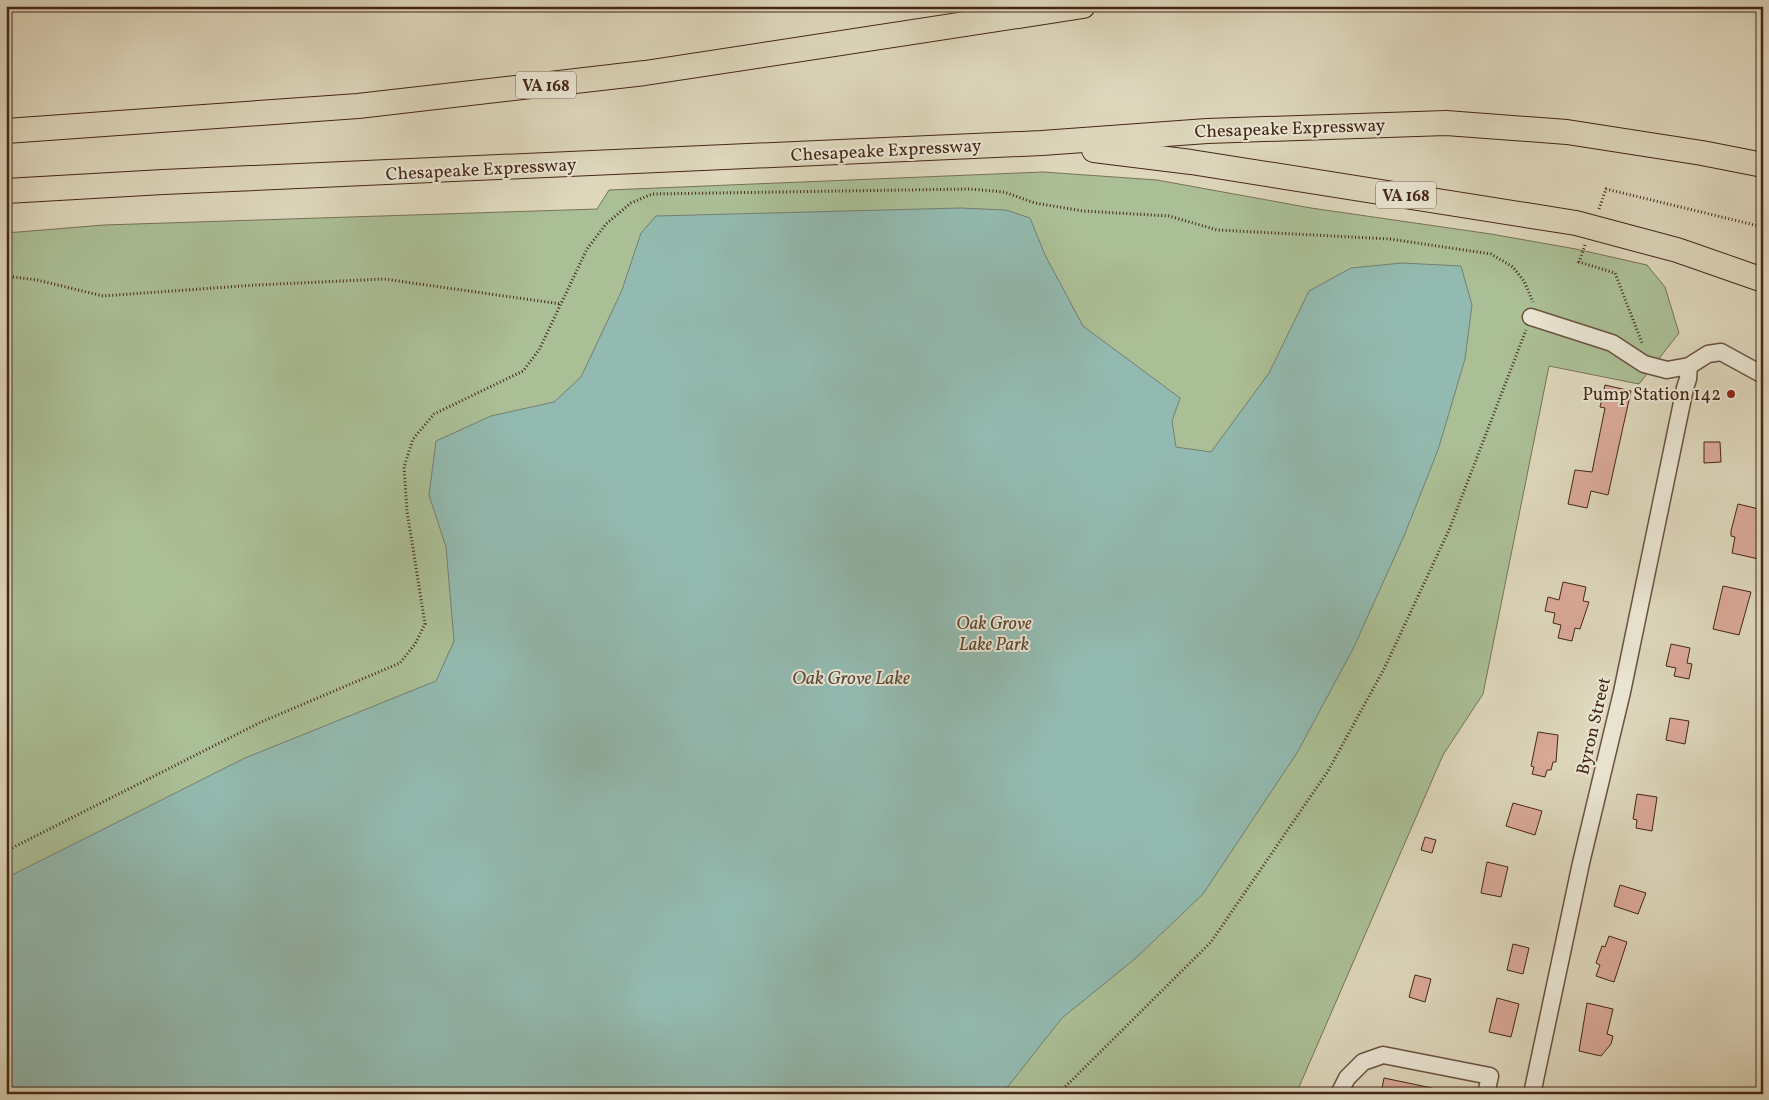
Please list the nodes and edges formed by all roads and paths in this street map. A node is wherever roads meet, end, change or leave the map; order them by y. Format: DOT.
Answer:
graph roads {
  1 [pos="1083,6"];
  2 [pos="6,131"];
  3 [pos="1042,143"];
  4 [pos="1763,165"];
  5 [pos="6,192"];
  6 [pos="1599,209"];
  7 [pos="1763,227"];
  8 [pos="1586,242"];
  9 [pos="6,276"];
  10 [pos="1763,280"];
  11 [pos="561,304"];
  12 [pos="1532,317"];
  13 [pos="1645,352"];
  14 [pos="1689,366"];
  15 [pos="1763,375"];
  16 [pos="6,851"];
  17 [pos="1058,1094"];
  18 [pos="1339,1094"];
  19 [pos="1486,1094"];
  20 [pos="1532,1094"];
  1 -- 2 [label="highway, VA 168"];
  3 -- 4 [label="highway, Chesapeake Expressway"];
  3 -- 5 [label="highway, Chesapeake Expressway / VA 168"];
  3 -- 10 [label="highway, VA 168"];
  6 -- 7 [label="path"];
  8 -- 13 [label="path"];
  9 -- 11 [label="path"];
  11 -- 12 [label="path"];
  11 -- 16 [label="path"];
  12 -- 14 [label="street"];
  12 -- 17 [label="path"];
  14 -- 15 [label="street"];
  14 -- 20 [label="street, Byron Street"];
  18 -- 19 [label="street"];
}
